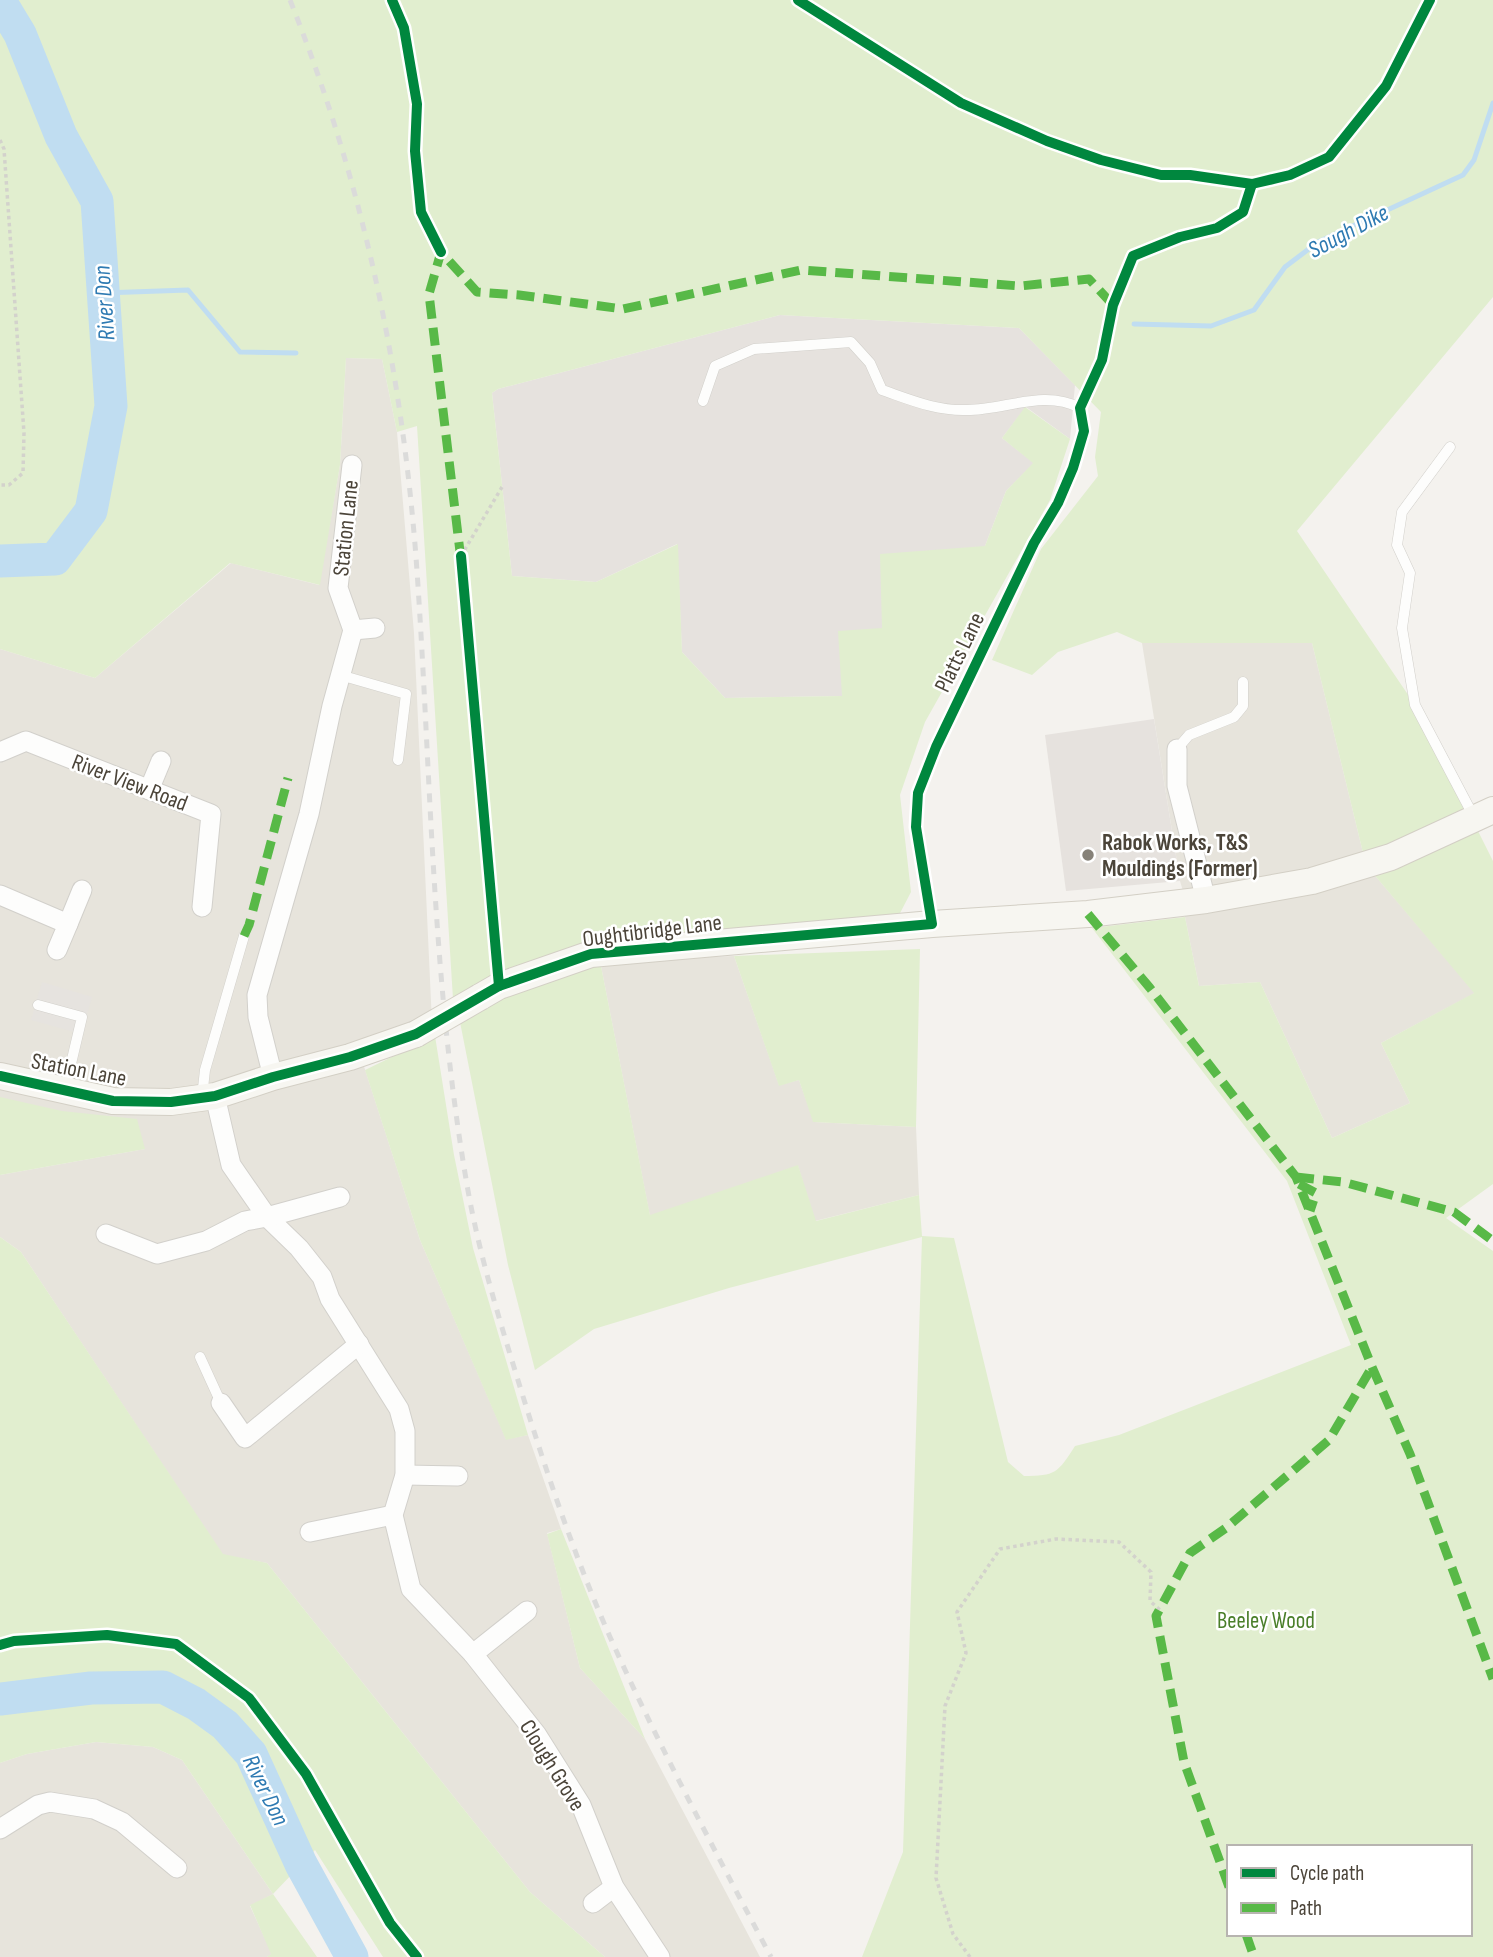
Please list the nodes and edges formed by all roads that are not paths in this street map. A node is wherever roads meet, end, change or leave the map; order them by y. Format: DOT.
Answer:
graph roads {
  1 [pos="1133,256"];
  2 [pos="703,401"];
  3 [pos="1080,408"];
  4 [pos="1450,447"];
  5 [pos="352,465"];
  6 [pos="375,628"];
  7 [pos="353,630"];
  8 [pos="340,675"];
  9 [pos="1242,682"];
  10 [pos="1177,749"];
  11 [pos="0,752"];
  12 [pos="398,760"];
  13 [pos="161,761"];
  14 [pos="149,790"];
  15 [pos="1483,814"];
  16 [pos="82,891"];
  17 [pos="0,895"];
  18 [pos="1206,900"];
  19 [pos="202,907"];
  20 [pos="68,923"];
  21 [pos="932,923"];
  22 [pos="244,936"];
  23 [pos="57,950"];
  24 [pos="38,1005"];
  25 [pos="0,1076"];
  26 [pos="273,1077"];
  27 [pos="65,1089"];
  28 [pos="209,1097"];
  29 [pos="340,1197"];
  30 [pos="267,1217"];
  31 [pos="106,1234"];
  32 [pos="359,1344"];
  33 [pos="200,1357"];
  34 [pos="221,1403"];
  35 [pos="405,1475"];
  36 [pos="458,1476"];
  37 [pos="393,1515"];
  38 [pos="310,1532"];
  39 [pos="527,1611"];
  40 [pos="473,1654"];
  41 [pos="0,1829"];
  42 [pos="177,1868"];
  43 [pos="614,1887"];
  44 [pos="593,1903"];
  45 [pos="660,1957"];
  1 -- 3 [label="lane"];
  2 -- 3 [label="lane"];
  3 -- 21 [label="lane, Platts Lane"];
  4 -- 15 [label="lane"];
  5 -- 7 [label="street, Station Lane"];
  6 -- 7 [label="street"];
  7 -- 8 [label="street"];
  8 -- 12 [label="lane"];
  8 -- 26 [label="street"];
  9 -- 10 [label="lane"];
  10 -- 18 [label="street"];
  11 -- 14 [label="street, River View Road"];
  13 -- 14 [label="street"];
  14 -- 19 [label="street, River View Road"];
  15 -- 18 [label="street, Oughtibridge Lane"];
  16 -- 20 [label="street"];
  17 -- 20 [label="street"];
  18 -- 21 [label="street, Oughtibridge Lane"];
  20 -- 23 [label="street"];
  21 -- 26 [label="street, Oughtibridge Lane, bridge"];
  22 -- 28 [label="lane"];
  24 -- 27 [label="lane"];
  25 -- 27 [label="street, Station Lane"];
  26 -- 28 [label="street, Station Lane"];
  27 -- 28 [label="street, Station Lane"];
  28 -- 30 [label="street"];
  29 -- 30 [label="street"];
  30 -- 31 [label="street"];
  30 -- 32 [label="street"];
  32 -- 34 [label="street"];
  32 -- 35 [label="street"];
  33 -- 34 [label="lane"];
  35 -- 36 [label="street"];
  35 -- 37 [label="street"];
  37 -- 38 [label="street"];
  37 -- 40 [label="street, Clough Grove"];
  39 -- 40 [label="street"];
  40 -- 43 [label="street, Clough Grove"];
  41 -- 42 [label="street"];
  43 -- 44 [label="street"];
  43 -- 45 [label="street, Clough Grove"];
}
